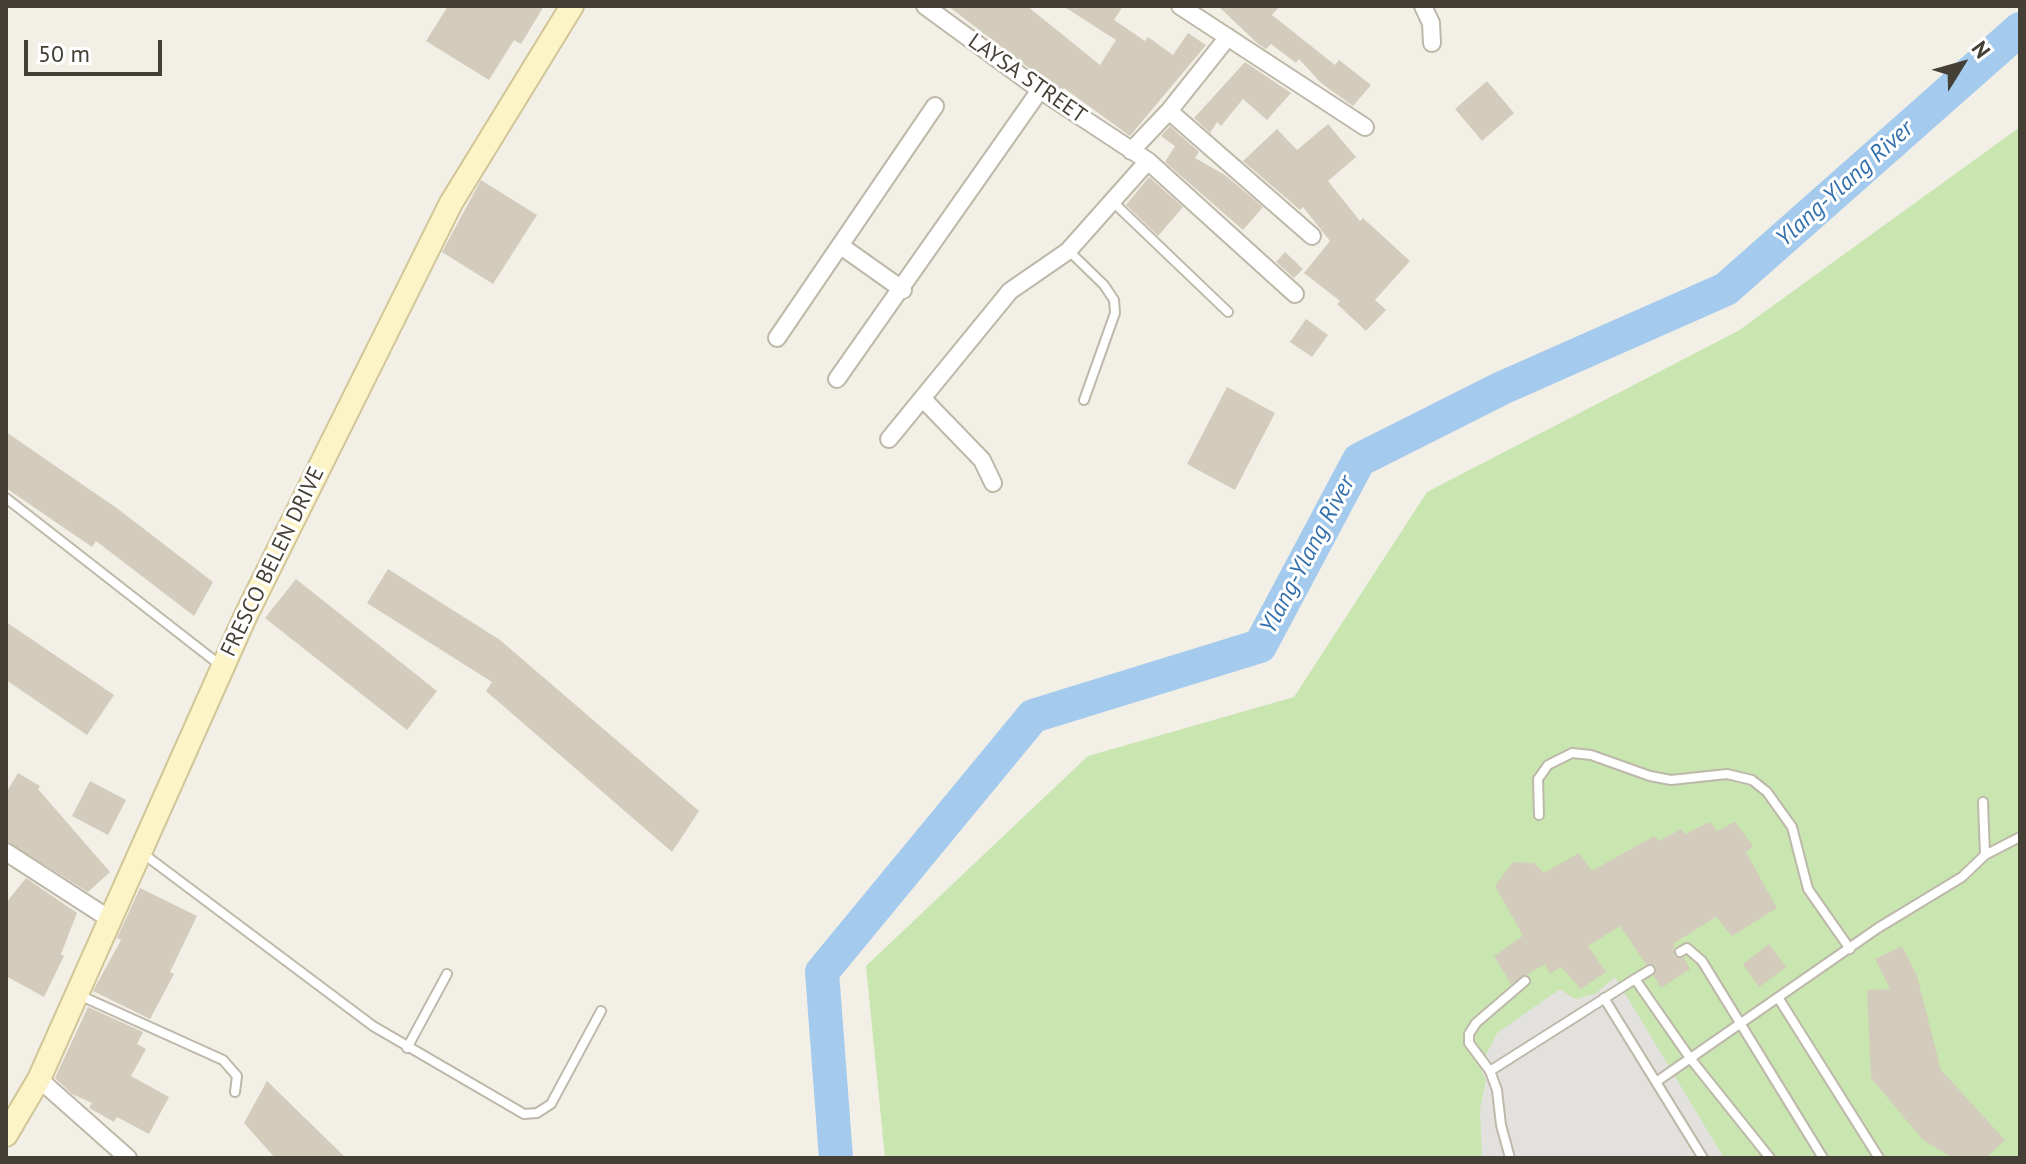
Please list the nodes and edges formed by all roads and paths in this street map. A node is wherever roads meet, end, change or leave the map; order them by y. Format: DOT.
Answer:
graph roads {
  1 [pos="572,6"];
  2 [pos="925,6"];
  3 [pos="1180,6"];
  4 [pos="1423,6"];
  5 [pos="1228,37"];
  6 [pos="1432,43"];
  7 [pos="1040,90"];
  8 [pos="935,106"];
  9 [pos="1169,111"];
  10 [pos="1365,127"];
  11 [pos="1131,151"];
  12 [pos="1148,161"];
  13 [pos="1112,201"];
  14 [pos="1312,236"];
  15 [pos="841,246"];
  16 [pos="1068,251"];
  17 [pos="903,290"];
  18 [pos="1295,294"];
  19 [pos="1228,312"];
  20 [pos="777,338"];
  21 [pos="837,379"];
  22 [pos="923,399"];
  23 [pos="1084,400"];
  24 [pos="889,439"];
  25 [pos="993,483"];
  26 [pos="6,498"];
  27 [pos="222,667"];
  28 [pos="1983,802"];
  29 [pos="1539,815"];
  30 [pos="2020,837"];
  31 [pos="138,850"];
  32 [pos="6,852"];
  33 [pos="1985,855"];
  34 [pos="108,918"];
  35 [pos="1850,949"];
  36 [pos="1680,952"];
  37 [pos="1650,970"];
  38 [pos="447,974"];
  39 [pos="1635,979"];
  40 [pos="1525,981"];
  41 [pos="75,993"];
  42 [pos="1604,998"];
  43 [pos="1779,999"];
  44 [pos="601,1011"];
  45 [pos="1741,1024"];
  46 [pos="407,1048"];
  47 [pos="1690,1058"];
  48 [pos="1490,1071"];
  49 [pos="39,1079"];
  50 [pos="1656,1082"];
  51 [pos="235,1092"];
  52 [pos="6,1135"];
  53 [pos="128,1158"];
  54 [pos="1510,1158"];
  55 [pos="1703,1158"];
  56 [pos="1770,1158"];
  57 [pos="1823,1158"];
  58 [pos="1879,1158"];
  1 -- 27 [label="street, FRESCO BELEN DRIVE"];
  2 -- 7 [label="street, LAYSA STREET"];
  3 -- 5 [label="street"];
  4 -- 6 [label="street"];
  5 -- 9 [label="street"];
  5 -- 10 [label="street"];
  7 -- 11 [label="street, LAYSA STREET"];
  7 -- 17 [label="street"];
  8 -- 15 [label="street"];
  9 -- 11 [label="street"];
  9 -- 14 [label="street"];
  11 -- 12 [label="street, LAYSA STREET"];
  12 -- 13 [label="street"];
  12 -- 18 [label="street, LAYSA STREET"];
  13 -- 16 [label="street"];
  13 -- 19 [label="lane"];
  15 -- 17 [label="street"];
  15 -- 20 [label="street"];
  16 -- 22 [label="street"];
  16 -- 23 [label="lane"];
  17 -- 21 [label="street"];
  22 -- 24 [label="street"];
  22 -- 25 [label="street"];
  26 -- 27 [label="lane"];
  27 -- 31 [label="street, FRESCO BELEN DRIVE"];
  28 -- 33 [label="lane"];
  29 -- 35 [label="lane"];
  30 -- 33 [label="lane"];
  31 -- 34 [label="street, FRESCO BELEN DRIVE"];
  31 -- 46 [label="lane"];
  32 -- 34 [label="street"];
  33 -- 35 [label="lane"];
  34 -- 41 [label="street, FRESCO BELEN DRIVE"];
  35 -- 43 [label="lane"];
  36 -- 45 [label="lane"];
  37 -- 39 [label="lane"];
  38 -- 46 [label="lane"];
  39 -- 42 [label="lane"];
  39 -- 47 [label="lane"];
  40 -- 48 [label="lane"];
  41 -- 49 [label="street, FRESCO BELEN DRIVE"];
  41 -- 51 [label="lane"];
  42 -- 48 [label="lane"];
  42 -- 50 [label="lane"];
  43 -- 45 [label="lane"];
  43 -- 58 [label="lane"];
  44 -- 46 [label="lane"];
  45 -- 47 [label="lane"];
  45 -- 57 [label="lane"];
  47 -- 50 [label="lane"];
  47 -- 56 [label="lane"];
  48 -- 54 [label="lane"];
  49 -- 52 [label="street, FRESCO BELEN DRIVE"];
  49 -- 53 [label="street"];
  50 -- 55 [label="lane"];
}
